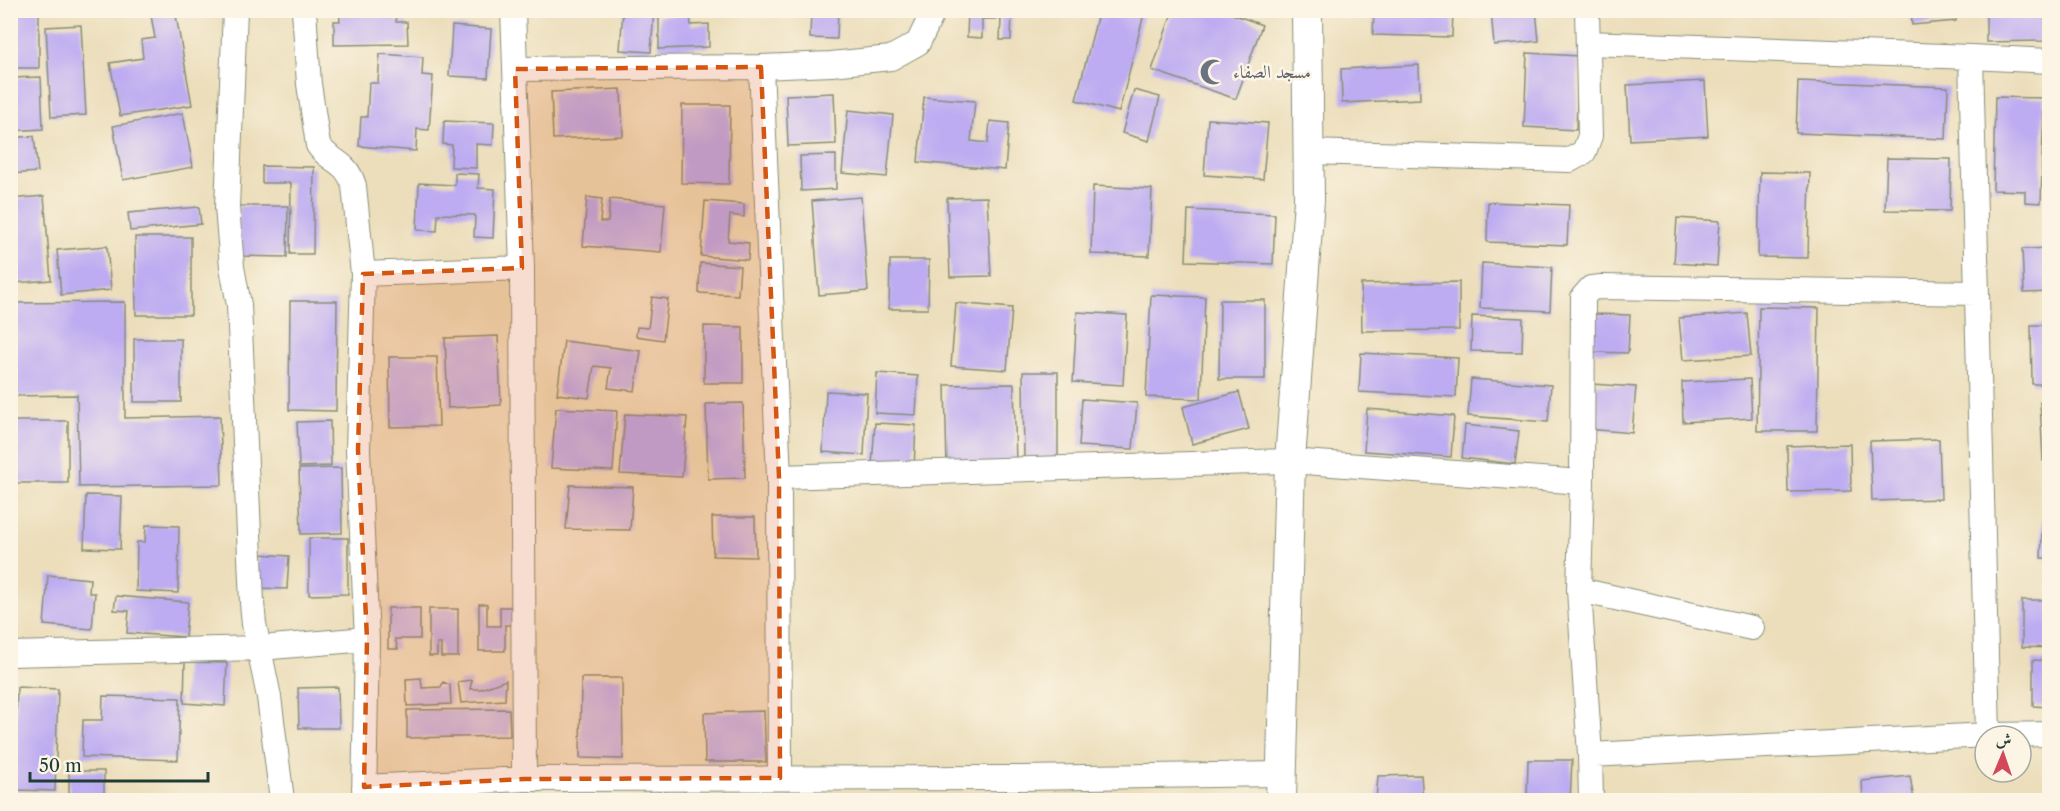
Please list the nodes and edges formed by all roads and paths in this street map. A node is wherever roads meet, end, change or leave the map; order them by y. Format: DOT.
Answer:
graph roads {
  1 [pos="236,10"];
  2 [pos="304,10"];
  3 [pos="513,10"];
  4 [pos="934,10"];
  5 [pos="1307,10"];
  6 [pos="1587,10"];
  7 [pos="1588,43"];
  8 [pos="1971,57"];
  9 [pos="2049,61"];
  10 [pos="761,67"];
  11 [pos="515,69"];
  12 [pos="1309,152"];
  13 [pos="522,267"];
  14 [pos="363,274"];
  15 [pos="1977,293"];
  16 [pos="1290,461"];
  17 [pos="779,477"];
  18 [pos="1582,482"];
  19 [pos="1579,590"];
  20 [pos="1752,628"];
  21 [pos="367,639"];
  22 [pos="260,648"];
  23 [pos="10,654"];
  24 [pos="1988,724"];
  25 [pos="2033,734"];
  26 [pos="2049,734"];
  27 [pos="1973,736"];
  28 [pos="1590,755"];
  29 [pos="780,778"];
  30 [pos="524,779"];
  31 [pos="1282,787"];
  32 [pos="1020,789"];
  33 [pos="364,794"];
  34 [pos="282,801"];
  35 [pos="1590,801"];
  1 -- 22 [label="street"];
  2 -- 14 [label="street"];
  3 -- 11 [label="street"];
  4 -- 10 [label="street"];
  5 -- 12 [label="street"];
  6 -- 7 [label="street"];
  7 -- 8 [label="street"];
  7 -- 12 [label="street"];
  8 -- 9 [label="street"];
  8 -- 15 [label="street"];
  10 -- 11 [label="street"];
  10 -- 17 [label="street"];
  11 -- 13 [label="street"];
  12 -- 16 [label="street"];
  13 -- 14 [label="street"];
  13 -- 30 [label="street"];
  14 -- 21 [label="street"];
  15 -- 18 [label="street"];
  15 -- 24 [label="street"];
  16 -- 17 [label="street"];
  16 -- 18 [label="street"];
  16 -- 31 [label="street"];
  17 -- 29 [label="street"];
  18 -- 19 [label="street"];
  19 -- 20 [label="street"];
  19 -- 28 [label="street"];
  21 -- 22 [label="street"];
  21 -- 33 [label="street"];
  22 -- 23 [label="street"];
  22 -- 34 [label="street"];
  25 -- 26 [label="street"];
  27 -- 28 [label="street"];
  28 -- 35 [label="street"];
  29 -- 30 [label="street"];
  29 -- 32 [label="street"];
  30 -- 33 [label="street"];
  31 -- 32 [label="street"];
}
